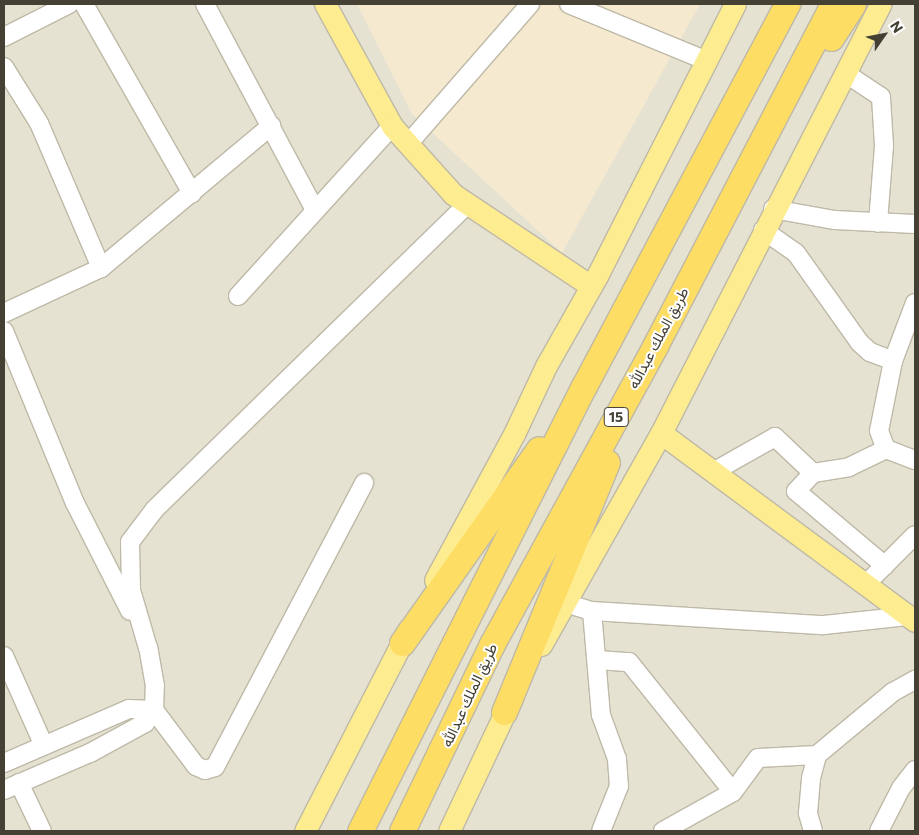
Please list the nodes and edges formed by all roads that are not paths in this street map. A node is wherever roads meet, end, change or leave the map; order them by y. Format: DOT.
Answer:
graph roads {
  1 [pos="69,4"];
  2 [pos="84,4"];
  3 [pos="205,4"];
  4 [pos="325,4"];
  5 [pos="530,4"];
  6 [pos="569,4"];
  7 [pos="735,4"];
  8 [pos="778,4"];
  9 [pos="787,4"];
  10 [pos="833,4"];
  11 [pos="853,4"];
  12 [pos="881,4"];
  13 [pos="4,37"];
  14 [pos="760,54"];
  15 [pos="705,60"];
  16 [pos="4,67"];
  17 [pos="845,73"];
  18 [pos="271,126"];
  19 [pos="392,126"];
  20 [pos="408,144"];
  21 [pos="747,166"];
  22 [pos="192,193"];
  23 [pos="468,204"];
  24 [pos="773,209"];
  25 [pos="315,210"];
  26 [pos="878,223"];
  27 [pos="915,224"];
  28 [pos="762,230"];
  29 [pos="101,268"];
  30 [pos="591,286"];
  31 [pos="238,296"];
  32 [pos="915,303"];
  33 [pos="4,313"];
  34 [pos="4,331"];
  35 [pos="655,346"];
  36 [pos="892,361"];
  37 [pos="584,386"];
  38 [pos="661,433"];
  39 [pos="886,449"];
  40 [pos="915,460"];
  41 [pos="713,472"];
  42 [pos="813,473"];
  43 [pos="364,483"];
  44 [pos="915,535"];
  45 [pos="884,566"];
  46 [pos="866,584"];
  47 [pos="565,603"];
  48 [pos="592,611"];
  49 [pos="912,619"];
  50 [pos="402,643"];
  51 [pos="148,648"];
  52 [pos="4,656"];
  53 [pos="598,660"];
  54 [pos="915,680"];
  55 [pos="154,710"];
  56 [pos="504,712"];
  57 [pos="44,746"];
  58 [pos="817,755"];
  59 [pos="4,763"];
  60 [pos="915,770"];
  61 [pos="11,786"];
  62 [pos="733,792"];
  63 [pos="42,831"];
  64 [pos="305,831"];
  65 [pos="360,831"];
  66 [pos="402,831"];
  67 [pos="449,831"];
  68 [pos="601,831"];
  69 [pos="663,831"];
  70 [pos="813,831"];
  71 [pos="879,831"];
  1 -- 13 [label="street"];
  2 -- 22 [label="street"];
  3 -- 18 [label="street"];
  4 -- 19 [label="main road"];
  5 -- 20 [label="street"];
  6 -- 15 [label="street"];
  7 -- 15 [label="main road"];
  8 -- 14 [label="highway"];
  9 -- 14 [label="highway"];
  10 -- 21 [label="highway, طريق الملك عبدالله / 15"];
  11 -- 21 [label="highway"];
  12 -- 17 [label="main road"];
  14 -- 37 [label="highway"];
  15 -- 30 [label="main road"];
  16 -- 29 [label="street"];
  17 -- 24 [label="main road"];
  17 -- 26 [label="street"];
  18 -- 22 [label="street"];
  18 -- 25 [label="street"];
  19 -- 20 [label="main road"];
  19 -- 25 [label="street"];
  20 -- 23 [label="main road"];
  21 -- 35 [label="highway, طريق الملك عبدالله / 15"];
  22 -- 29 [label="street"];
  23 -- 30 [label="main road"];
  23 -- 51 [label="street"];
  24 -- 26 [label="street"];
  24 -- 28 [label="main road"];
  25 -- 31 [label="street"];
  26 -- 27 [label="street"];
  28 -- 36 [label="street"];
  28 -- 38 [label="main road"];
  29 -- 33 [label="street"];
  30 -- 50 [label="main road"];
  32 -- 36 [label="street"];
  34 -- 51 [label="street"];
  35 -- 56 [label="highway"];
  35 -- 66 [label="highway, طريق الملك عبدالله / 15"];
  36 -- 39 [label="street"];
  37 -- 50 [label="highway"];
  37 -- 65 [label="highway"];
  38 -- 41 [label="main road"];
  38 -- 47 [label="main road"];
  39 -- 40 [label="street"];
  39 -- 42 [label="street"];
  41 -- 42 [label="street"];
  41 -- 46 [label="main road"];
  42 -- 45 [label="street"];
  43 -- 55 [label="street"];
  44 -- 45 [label="street"];
  45 -- 46 [label="street"];
  46 -- 49 [label="main road"];
  47 -- 48 [label="street"];
  47 -- 56 [label="main road"];
  48 -- 49 [label="street"];
  48 -- 53 [label="street"];
  50 -- 64 [label="main road"];
  51 -- 55 [label="street"];
  52 -- 57 [label="street"];
  53 -- 62 [label="street"];
  53 -- 68 [label="street"];
  54 -- 58 [label="street"];
  55 -- 57 [label="street"];
  55 -- 61 [label="street"];
  56 -- 67 [label="main road"];
  57 -- 59 [label="street"];
  58 -- 62 [label="street"];
  58 -- 70 [label="street"];
  60 -- 71 [label="street"];
  61 -- 63 [label="street"];
  62 -- 69 [label="street"];
}
